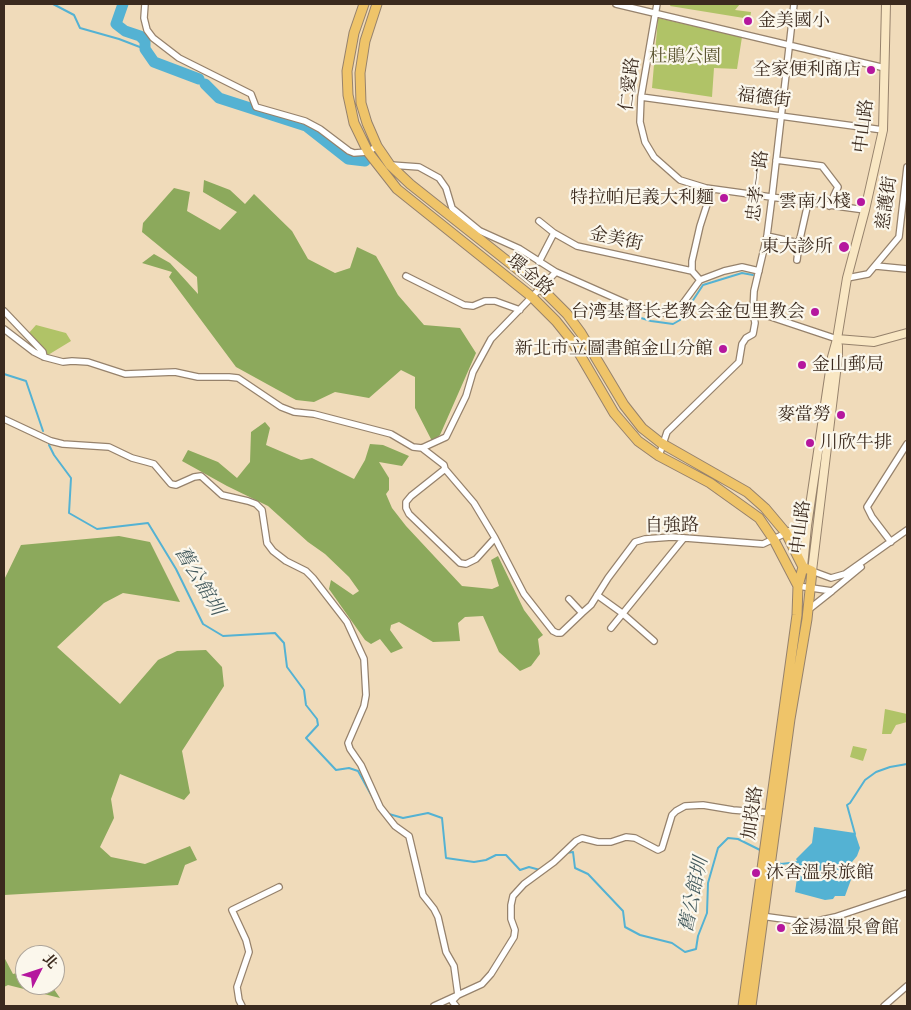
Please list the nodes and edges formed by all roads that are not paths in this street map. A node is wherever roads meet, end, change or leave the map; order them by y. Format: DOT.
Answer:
graph roads {
  1 [pos="145,4"];
  2 [pos="364,4"];
  3 [pos="377,4"];
  4 [pos="616,4"];
  5 [pos="657,4"];
  6 [pos="794,4"];
  7 [pos="886,4"];
  8 [pos="656,14"];
  9 [pos="789,46"];
  10 [pos="886,68"];
  11 [pos="641,97"];
  12 [pos="780,116"];
  13 [pos="883,130"];
  14 [pos="377,146"];
  15 [pos="368,152"];
  16 [pos="776,160"];
  17 [pos="390,165"];
  18 [pos="907,167"];
  19 [pos="712,189"];
  20 [pos="772,196"];
  21 [pos="808,203"];
  22 [pos="829,206"];
  23 [pos="865,210"];
  24 [pos="539,221"];
  25 [pos="554,233"];
  26 [pos="767,236"];
  27 [pos="798,242"];
  28 [pos="797,260"];
  29 [pos="539,262"];
  30 [pos="876,266"];
  31 [pos="907,268"];
  32 [pos="692,271"];
  33 [pos="759,271"];
  34 [pos="556,272"];
  35 [pos="406,276"];
  36 [pos="847,278"];
  37 [pos="700,280"];
  38 [pos="540,287"];
  39 [pos="532,296"];
  40 [pos="520,310"];
  41 [pos="4,311"];
  42 [pos="753,311"];
  43 [pos="4,329"];
  44 [pos="907,333"];
  45 [pos="837,339"];
  46 [pos="44,357"];
  47 [pos="4,419"];
  48 [pos="662,444"];
  49 [pos="907,444"];
  50 [pos="422,448"];
  51 [pos="659,456"];
  52 [pos="446,469"];
  53 [pos="807,526"];
  54 [pos="907,530"];
  55 [pos="786,534"];
  56 [pos="496,538"];
  57 [pos="684,538"];
  58 [pos="774,540"];
  59 [pos="891,542"];
  60 [pos="879,551"];
  61 [pos="803,566"];
  62 [pos="812,571"];
  63 [pos="798,586"];
  64 [pos="810,588"];
  65 [pos="832,591"];
  66 [pos="597,594"];
  67 [pos="569,599"];
  68 [pos="808,610"];
  69 [pos="582,613"];
  70 [pos="622,613"];
  71 [pos="611,628"];
  72 [pos="654,641"];
  73 [pos="786,717"];
  74 [pos="773,814"];
  75 [pos="279,888"];
  76 [pos="907,893"];
  77 [pos="754,915"];
  78 [pos="764,917"];
  79 [pos="907,986"];
  80 [pos="458,995"];
  81 [pos="242,1006"];
  82 [pos="434,1006"];
  83 [pos="456,1006"];
  84 [pos="743,1006"];
  85 [pos="751,1006"];
  86 [pos="884,1006"];
  1 -- 15 [label="street"];
  2 -- 15 [label="main road, 環金路"];
  3 -- 14 [label="main road, 環金路"];
  4 -- 8 [label="street"];
  5 -- 8 [label="street, 仁愛路"];
  6 -- 9 [label="street, 忠孝一路"];
  7 -- 10 [label="street, 中山路"];
  8 -- 9 [label="street"];
  8 -- 11 [label="street, 仁愛路"];
  9 -- 10 [label="street"];
  9 -- 12 [label="street, 忠孝一路"];
  10 -- 13 [label="street, 中山路"];
  11 -- 12 [label="street, 福德街"];
  11 -- 19 [label="street, 仁愛路"];
  12 -- 13 [label="street, 福德街"];
  12 -- 16 [label="street, 忠孝一路"];
  13 -- 23 [label="street, 中山路"];
  14 -- 15 [label="street"];
  14 -- 17 [label="main road, 環金路"];
  15 -- 39 [label="main road, 環金路"];
  16 -- 20 [label="street, 忠孝一路"];
  16 -- 22 [label="street"];
  17 -- 29 [label="street"];
  17 -- 38 [label="main road, 環金路"];
  18 -- 30 [label="street, 慈護街"];
  19 -- 20 [label="street, 仁愛路"];
  19 -- 32 [label="street"];
  20 -- 21 [label="street, 仁愛路"];
  20 -- 26 [label="street, 忠孝一路"];
  21 -- 22 [label="street, 仁愛路"];
  21 -- 27 [label="street"];
  22 -- 23 [label="street, 仁愛路"];
  23 -- 36 [label="street, 中山路"];
  24 -- 25 [label="street, 金美街"];
  25 -- 29 [label="street"];
  25 -- 32 [label="street, 金美街"];
  26 -- 27 [label="street"];
  26 -- 33 [label="street, 忠孝一路"];
  27 -- 28 [label="street"];
  29 -- 34 [label="street"];
  30 -- 31 [label="street, 慈護街"];
  30 -- 36 [label="street, 慈護街"];
  32 -- 37 [label="street"];
  33 -- 37 [label="street"];
  33 -- 42 [label="street, 忠孝一路"];
  34 -- 37 [label="street"];
  34 -- 38 [label="street"];
  35 -- 40 [label="street"];
  36 -- 45 [label="street, 中山路"];
  38 -- 39 [label="street"];
  38 -- 48 [label="main road, 環金路"];
  39 -- 40 [label="street"];
  39 -- 51 [label="main road, 環金路"];
  40 -- 50 [label="street"];
  41 -- 46 [label="street"];
  42 -- 45 [label="street"];
  42 -- 48 [label="street, 忠孝一路"];
  43 -- 46 [label="street"];
  44 -- 45 [label="street"];
  45 -- 53 [label="street, 中山路"];
  45 -- 62 [label="street, 中山路"];
  46 -- 50 [label="street"];
  47 -- 80 [label="street"];
  48 -- 51 [label="street, 忠孝一路"];
  48 -- 55 [label="main road, 環金路"];
  49 -- 59 [label="street"];
  50 -- 52 [label="street"];
  51 -- 58 [label="main road, 環金路"];
  52 -- 56 [label="street"];
  52 -- 56 [label="street"];
  53 -- 55 [label="street"];
  53 -- 61 [label="street, 中山路"];
  54 -- 59 [label="street"];
  55 -- 58 [label="street, 自強路"];
  55 -- 61 [label="main road, 環金路"];
  56 -- 69 [label="street, 自強路"];
  57 -- 58 [label="street, 自強路"];
  57 -- 66 [label="street, 自強路"];
  57 -- 70 [label="street"];
  58 -- 63 [label="main road, 環金路"];
  59 -- 60 [label="street"];
  60 -- 62 [label="street"];
  60 -- 65 [label="street"];
  61 -- 62 [label="main road"];
  61 -- 63 [label="main road"];
  62 -- 64 [label="main road, 中山路"];
  63 -- 64 [label="street"];
  63 -- 73 [label="main road"];
  64 -- 65 [label="street"];
  64 -- 68 [label="main road, 中山路"];
  65 -- 68 [label="street"];
  66 -- 69 [label="street, 自強路"];
  66 -- 70 [label="street"];
  67 -- 69 [label="street"];
  68 -- 73 [label="main road, 中山路"];
  70 -- 71 [label="street"];
  70 -- 72 [label="street"];
  73 -- 74 [label="main road, 加投路"];
  74 -- 77 [label="main road, 加投路"];
  74 -- 78 [label="main road, 加投路"];
  74 -- 80 [label="street"];
  75 -- 81 [label="street"];
  76 -- 78 [label="street"];
  77 -- 78 [label="street"];
  77 -- 84 [label="main road, 加投路"];
  78 -- 85 [label="main road, 加投路"];
  79 -- 86 [label="street"];
  80 -- 82 [label="street"];
  80 -- 83 [label="street"];
}
